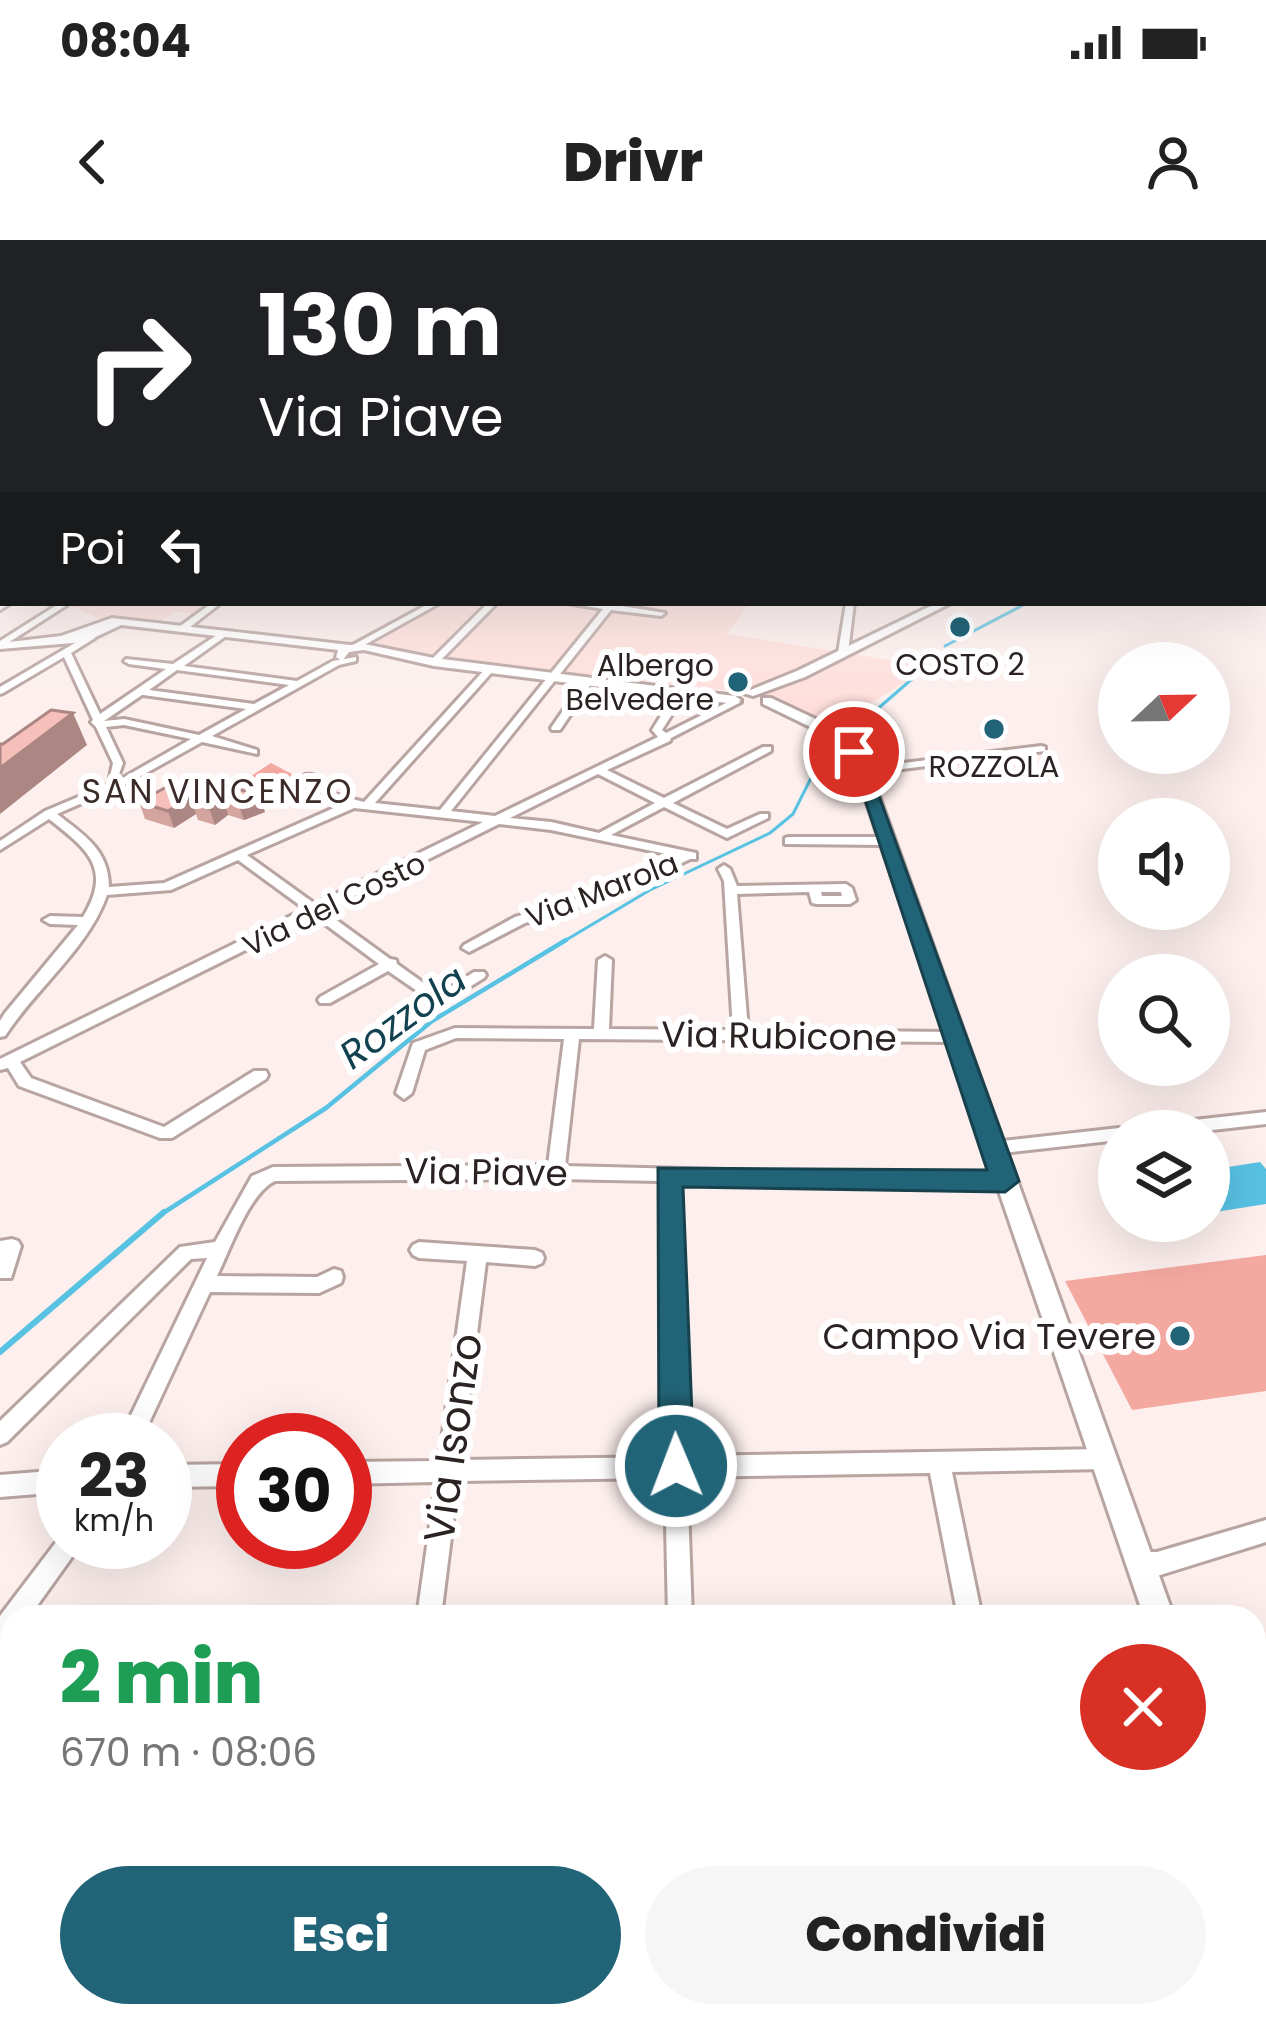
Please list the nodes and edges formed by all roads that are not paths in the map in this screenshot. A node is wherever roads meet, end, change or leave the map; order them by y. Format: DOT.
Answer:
graph roads {
  1 [pos="60,606"];
  2 [pos="213,606"];
  3 [pos="431,606"];
  4 [pos="490,606"];
  5 [pos="600,606"];
  6 [pos="850,606"];
  7 [pos="940,606"];
  8 [pos="609,607"];
  9 [pos="661,613"];
  10 [pos="848,622"];
  11 [pos="113,625"];
  12 [pos="182,629"];
  13 [pos="88,630"];
  14 [pos="223,634"];
  15 [pos="844,638"];
  16 [pos="867,641"];
  17 [pos="6,646"];
  18 [pos="64,647"];
  19 [pos="355,652"];
  20 [pos="843,653"];
  21 [pos="129,661"];
  22 [pos="434,662"];
  23 [pos="178,667"];
  24 [pos="490,669"];
  25 [pos="554,677"];
  26 [pos="588,681"];
  27 [pos="300,685"];
  28 [pos="0,691"];
  29 [pos="143,692"];
  30 [pos="697,694"];
  31 [pos="660,699"];
  32 [pos="749,700"];
  33 [pos="259,708"];
  34 [pos="714,714"];
  35 [pos="97,723"];
  36 [pos="556,728"];
  37 [pos="205,738"];
  38 [pos="666,739"];
  39 [pos="766,749"];
  40 [pos="1041,749"];
  41 [pos="254,752"];
  42 [pos="863,771"];
  43 [pos="600,772"];
  44 [pos="309,777"];
  45 [pos="119,778"];
  46 [pos="664,803"];
  47 [pos="360,805"];
  48 [pos="50,813"];
  49 [pos="442,815"];
  50 [pos="764,816"];
  51 [pos="502,821"];
  52 [pos="604,834"];
  53 [pos="789,841"];
  54 [pos="886,841"];
  55 [pos="0,846"];
  56 [pos="239,854"];
  57 [pos="724,869"];
  58 [pos="814,888"];
  59 [pos="730,890"];
  60 [pos="101,891"];
  61 [pos="320,911"];
  62 [pos="50,920"];
  63 [pos="85,921"];
  64 [pos="469,948"];
  65 [pos="605,960"];
  66 [pos="391,962"];
  67 [pos="478,975"];
  68 [pos="325,1000"];
  69 [pos="4,1014"];
  70 [pos="0,1032"];
  71 [pos="572,1033"];
  72 [pos="601,1033"];
  73 [pos="956,1036"];
  74 [pos="741,1037"];
  75 [pos="5,1063"];
  76 [pos="260,1075"];
  77 [pos="404,1093"];
  78 [pos="1266,1118"];
  79 [pos="1230,1122"];
  80 [pos="1098,1136"];
  81 [pos="994,1148"];
  82 [pos="556,1172"];
  83 [pos="668,1175"];
  84 [pos="1005,1181"];
  85 [pos="0,1248"];
  86 [pos="220,1249"];
  87 [pos="419,1250"];
  88 [pos="477,1258"];
  89 [pos="535,1258"];
  90 [pos="4,1272"];
  91 [pos="334,1277"];
  92 [pos="203,1284"];
  93 [pos="143,1413"];
  94 [pos="0,1435"];
  95 [pos="1104,1459"];
  96 [pos="939,1461"];
  97 [pos="676,1466"];
  98 [pos="449,1472"];
  99 [pos="372,1473"];
  100 [pos="36,1483"];
  101 [pos="0,1486"];
  102 [pos="1266,1531"];
  103 [pos="1140,1564"];
  104 [pos="49,1569"];
  105 [pos="23,1605"];
  106 [pos="431,1605"];
  107 [pos="680,1605"];
  108 [pos="968,1605"];
  109 [pos="1155,1605"];
  1 -- 17 [label="street"];
  2 -- 12 [label="street"];
  3 -- 19 [label="street"];
  4 -- 22 [label="street"];
  5 -- 8 [label="street"];
  6 -- 10 [label="street"];
  7 -- 16 [label="main road"];
  8 -- 9 [label="street"];
  8 -- 25 [label="street"];
  10 -- 15 [label="street"];
  10 -- 16 [label="street"];
  11 -- 12 [label="main road"];
  11 -- 13 [label="main road"];
  11 -- 13 [label="main road"];
  12 -- 14 [label="main road"];
  13 -- 17 [label="main road"];
  13 -- 18 [label="main road"];
  14 -- 19 [label="main road"];
  14 -- 23 [label="street"];
  15 -- 16 [label="street"];
  15 -- 20 [label="street"];
  16 -- 20 [label="main road"];
  17 -- 18 [label="main road"];
  18 -- 28 [label="street"];
  18 -- 35 [label="street"];
  19 -- 22 [label="main road"];
  19 -- 27 [label="street"];
  20 -- 32 [label="main road"];
  21 -- 23 [label="street"];
  22 -- 24 [label="main road"];
  23 -- 27 [label="street"];
  23 -- 29 [label="street"];
  24 -- 25 [label="main road"];
  24 -- 47 [label="street"];
  25 -- 26 [label="main road"];
  25 -- 49 [label="street"];
  26 -- 30 [label="main road"];
  26 -- 36 [label="street"];
  27 -- 33 [label="street"];
  29 -- 33 [label="street"];
  29 -- 35 [label="street"];
  30 -- 32 [label="main road"];
  30 -- 34 [label="street"];
  31 -- 38 [label="street"];
  32 -- 34 [label="street, Via del Costo"];
  32 -- 42 [label="main road"];
  33 -- 37 [label="street"];
  34 -- 38 [label="street, Via del Costo"];
  35 -- 37 [label="street"];
  35 -- 45 [label="street"];
  37 -- 41 [label="street"];
  37 -- 45 [label="street"];
  38 -- 43 [label="street, Via del Costo"];
  39 -- 46 [label="street"];
  40 -- 42 [label="street"];
  42 -- 54 [label="main road"];
  43 -- 46 [label="street"];
  43 -- 51 [label="street, Via del Costo"];
  44 -- 47 [label="street"];
  45 -- 48 [label="street"];
  46 -- 50 [label="street"];
  46 -- 52 [label="street"];
  47 -- 49 [label="street"];
  47 -- 56 [label="street"];
  48 -- 55 [label="street"];
  48 -- 60 [label="street"];
  49 -- 51 [label="street"];
  51 -- 61 [label="street, Via del Costo"];
  51 -- 64 [label="street, Via Marola"];
  53 -- 54 [label="street"];
  54 -- 73 [label="main road"];
  56 -- 60 [label="street"];
  56 -- 61 [label="street"];
  57 -- 59 [label="street"];
  58 -- 59 [label="street"];
  59 -- 74 [label="street"];
  60 -- 63 [label="street"];
  61 -- 66 [label="street"];
  61 -- 75 [label="street, Via del Costo"];
  62 -- 63 [label="street"];
  63 -- 69 [label="street"];
  65 -- 72 [label="street"];
  66 -- 67 [label="street"];
  66 -- 68 [label="street"];
  69 -- 70 [label="street"];
  71 -- 72 [label="street, Via Rubicone"];
  71 -- 77 [label="street, Via Rubicone"];
  71 -- 82 [label="street"];
  72 -- 74 [label="street, Via Rubicone"];
  73 -- 74 [label="street, Via Rubicone"];
  73 -- 81 [label="main road"];
  75 -- 76 [label="street"];
  78 -- 79 [label="street"];
  80 -- 81 [label="street"];
  81 -- 84 [label="main road"];
  82 -- 83 [label="street, Via Piave"];
  82 -- 86 [label="street, Via Piave"];
  83 -- 84 [label="street, Via Piave"];
  83 -- 97 [label="street"];
  84 -- 95 [label="main road"];
  85 -- 90 [label="street"];
  86 -- 92 [label="street, Via Piave"];
  86 -- 94 [label="street"];
  87 -- 88 [label="street"];
  88 -- 89 [label="street"];
  88 -- 98 [label="street, Via Isonzo"];
  91 -- 92 [label="street"];
  92 -- 93 [label="street, Via Piave"];
  95 -- 96 [label="street"];
  95 -- 103 [label="main road"];
  96 -- 97 [label="street"];
  96 -- 108 [label="street"];
  97 -- 98 [label="street"];
  97 -- 107 [label="street"];
  98 -- 99 [label="street"];
  98 -- 106 [label="street, Via Isonzo"];
  100 -- 101 [label="street"];
  102 -- 103 [label="street"];
  103 -- 109 [label="main road"];
  104 -- 105 [label="street"];
}
